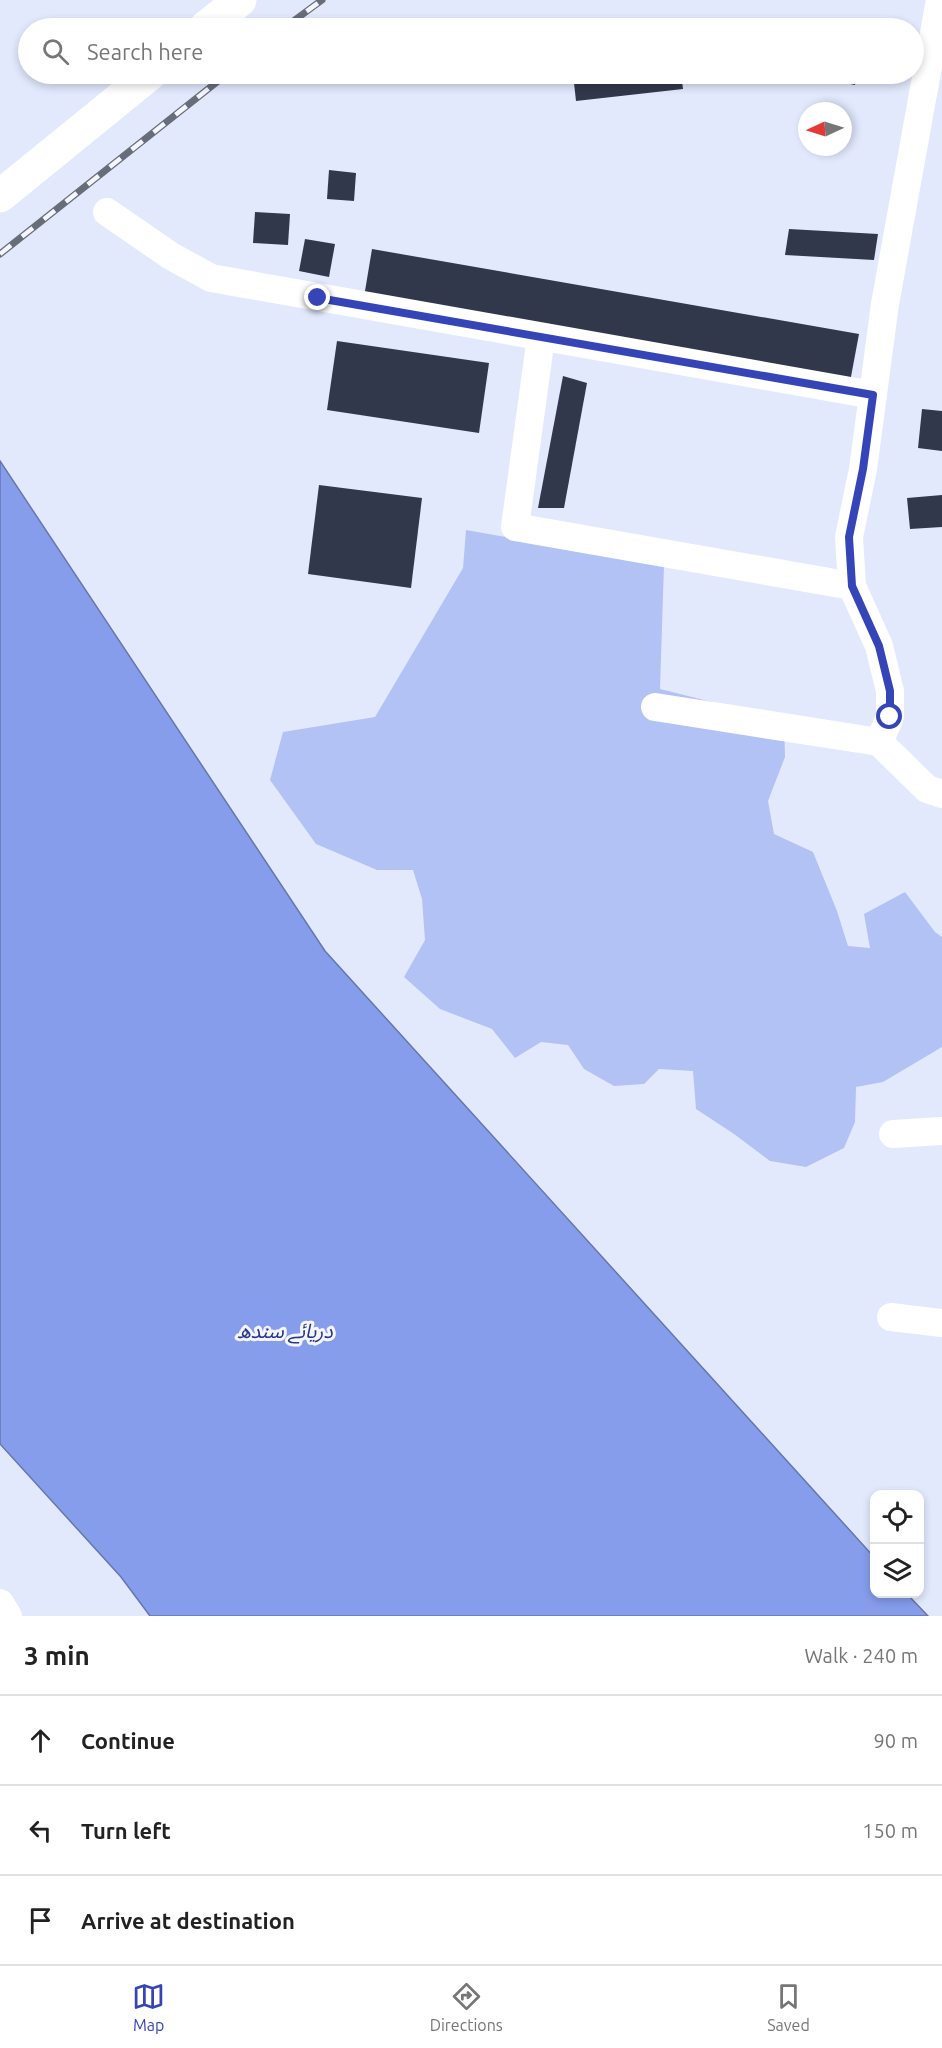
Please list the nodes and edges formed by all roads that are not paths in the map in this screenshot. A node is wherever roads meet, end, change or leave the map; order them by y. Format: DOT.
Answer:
graph roads {
  1 [pos="240,0"];
  2 [pos="940,0"];
  3 [pos="218,18"];
  4 [pos="138,84"];
  5 [pos="0,196"];
  6 [pos="107,212"];
  7 [pos="541,337"];
  8 [pos="873,395"];
  9 [pos="852,586"];
  10 [pos="655,707"];
  11 [pos="879,742"];
  12 [pos="942,794"];
  13 [pos="942,1131"];
  14 [pos="892,1134"];
  15 [pos="891,1317"];
  16 [pos="942,1323"];
  17 [pos="0,1603"];
  18 [pos="8,1616"];
  1 -- 3 [label="main road"];
  2 -- 8 [label="street"];
  4 -- 5 [label="main road"];
  6 -- 7 [label="street"];
  7 -- 8 [label="street"];
  7 -- 9 [label="street"];
  8 -- 9 [label="street"];
  9 -- 11 [label="street"];
  10 -- 11 [label="street"];
  11 -- 12 [label="street"];
  13 -- 14 [label="street"];
  15 -- 16 [label="street"];
  17 -- 18 [label="street"];
}
